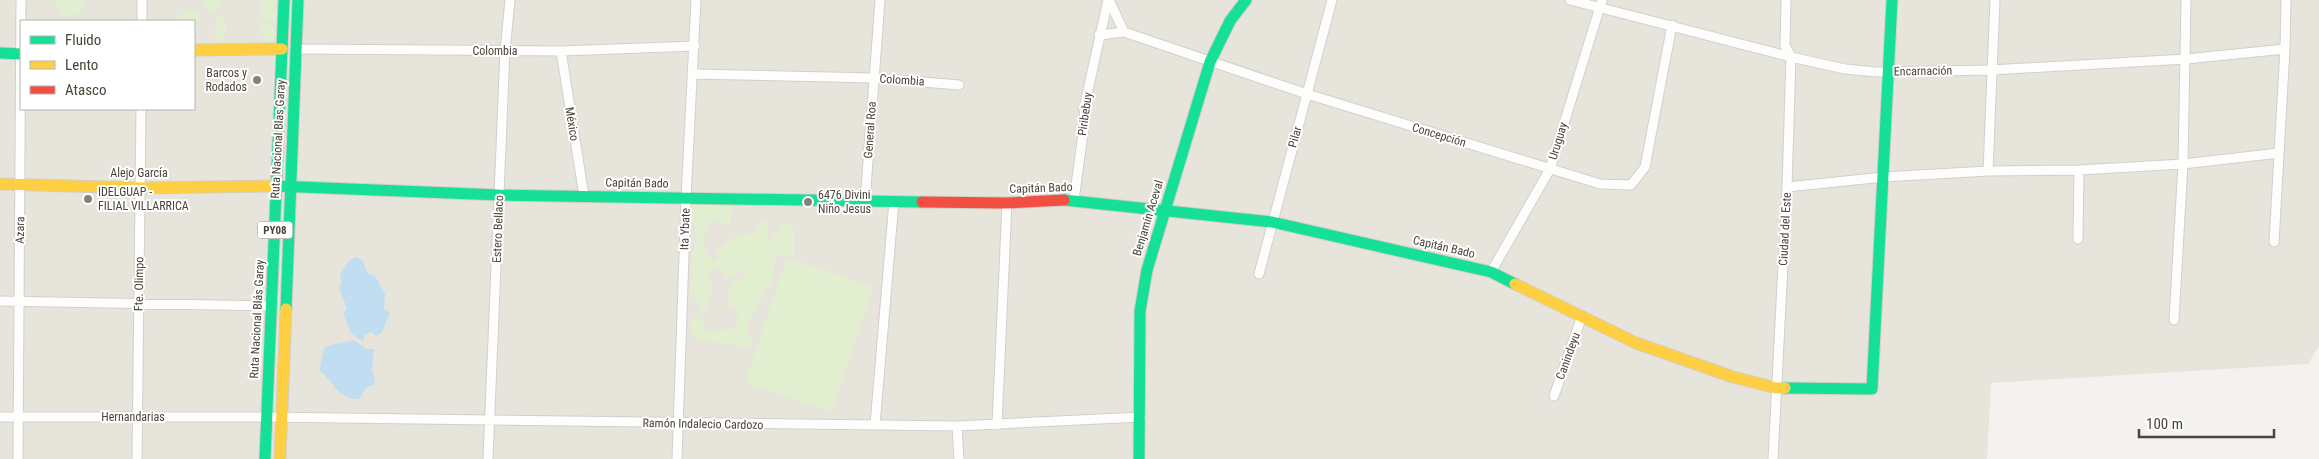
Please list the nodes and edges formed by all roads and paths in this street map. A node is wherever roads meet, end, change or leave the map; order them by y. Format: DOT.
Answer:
graph roads {
  1 [pos="21,0"];
  2 [pos="142,0"];
  3 [pos="284,0"];
  4 [pos="298,0"];
  5 [pos="510,0"];
  6 [pos="696,0"];
  7 [pos="880,0"];
  8 [pos="1108,0"];
  9 [pos="1246,0"];
  10 [pos="1332,0"];
  11 [pos="1570,0"];
  12 [pos="1786,0"];
  13 [pos="1892,0"];
  14 [pos="1994,0"];
  15 [pos="2186,0"];
  16 [pos="2286,0"];
  17 [pos="1601,4"];
  18 [pos="21,20"];
  19 [pos="142,20"];
  20 [pos="1672,25"];
  21 [pos="1124,32"];
  22 [pos="1099,35"];
  23 [pos="695,46"];
  24 [pos="282,49"];
  25 [pos="296,49"];
  26 [pos="2285,49"];
  27 [pos="195,50"];
  28 [pos="505,51"];
  29 [pos="561,51"];
  30 [pos="0,54"];
  31 [pos="20,54"];
  32 [pos="1791,57"];
  33 [pos="2186,59"];
  34 [pos="1210,62"];
  35 [pos="1991,70"];
  36 [pos="1888,72"];
  37 [pos="693,74"];
  38 [pos="874,78"];
  39 [pos="959,85"];
  40 [pos="1307,94"];
  41 [pos="21,110"];
  42 [pos="142,110"];
  43 [pos="2279,153"];
  44 [pos="2183,164"];
  45 [pos="1550,169"];
  46 [pos="1988,170"];
  47 [pos="2079,170"];
  48 [pos="1884,177"];
  49 [pos="0,184"];
  50 [pos="20,185"];
  51 [pos="277,186"];
  52 [pos="290,186"];
  53 [pos="1788,187"];
  54 [pos="140,188"];
  55 [pos="499,195"];
  56 [pos="584,196"];
  57 [pos="686,198"];
  58 [pos="1074,200"];
  59 [pos="865,201"];
  60 [pos="894,201"];
  61 [pos="1007,203"];
  62 [pos="1165,212"];
  63 [pos="1272,222"];
  64 [pos="2078,239"];
  65 [pos="2274,242"];
  66 [pos="1491,272"];
  67 [pos="1259,274"];
  68 [pos="0,301"];
  69 [pos="19,301"];
  70 [pos="139,302"];
  71 [pos="272,306"];
  72 [pos="1582,316"];
  73 [pos="2174,320"];
  74 [pos="1776,388"];
  75 [pos="1554,396"];
  76 [pos="0,417"];
  77 [pos="18,417"];
  78 [pos="138,417"];
  79 [pos="266,417"];
  80 [pos="280,417"];
  81 [pos="1141,417"];
  82 [pos="491,420"];
  83 [pos="678,423"];
  84 [pos="997,425"];
  85 [pos="875,426"];
  86 [pos="956,426"];
  87 [pos="18,459"];
  88 [pos="136,459"];
  89 [pos="265,459"];
  90 [pos="280,459"];
  91 [pos="488,459"];
  92 [pos="677,459"];
  93 [pos="958,459"];
  94 [pos="1139,459"];
  95 [pos="1773,459"];
  1 -- 18 [label="street, Azara"];
  2 -- 19 [label="street"];
  3 -- 24 [label="main road, Ruta Nacional Blás Garay / PY08"];
  4 -- 25 [label="main road, Ruta Nacional Blas Garay"];
  5 -- 28 [label="street, Estero Bellaco"];
  6 -- 23 [label="street, Ita Ybate"];
  7 -- 38 [label="street, General Roa"];
  8 -- 21 [label="street"];
  8 -- 22 [label="street, Piribebuy"];
  9 -- 34 [label="main road, Benjamín Aceval"];
  10 -- 40 [label="street, Pilar"];
  11 -- 17 [label="street, Encarnación"];
  12 -- 32 [label="street, Ciudad del Este"];
  13 -- 36 [label="main road"];
  14 -- 35 [label="street"];
  15 -- 33 [label="street"];
  16 -- 26 [label="street"];
  17 -- 20 [label="street, Encarnación"];
  17 -- 45 [label="street, Uruguay"];
  20 -- 32 [label="street, Encarnación"];
  20 -- 45 [label="street, Concepción"];
  21 -- 22 [label="street"];
  21 -- 34 [label="street, Concepción"];
  22 -- 58 [label="street, Piribebuy"];
  23 -- 29 [label="street, Colombia"];
  23 -- 37 [label="street, Ita Ybate"];
  24 -- 27 [label="main road"];
  24 -- 51 [label="main road, Ruta Nacional Blás Garay / PY08"];
  25 -- 28 [label="street, Colombia"];
  25 -- 52 [label="main road, Ruta Nacional Blas Garay"];
  26 -- 33 [label="street, Encarnación"];
  26 -- 43 [label="street"];
  28 -- 29 [label="street, Colombia"];
  28 -- 55 [label="street, Estero Bellaco"];
  29 -- 56 [label="street, México"];
  30 -- 31 [label="main road"];
  32 -- 36 [label="street, Encarnación"];
  32 -- 53 [label="street, Ciudad del Este"];
  33 -- 35 [label="street, Encarnación"];
  33 -- 44 [label="street"];
  34 -- 40 [label="street, Concepción"];
  34 -- 62 [label="main road, Benjamín Aceval"];
  35 -- 36 [label="street, Encarnación"];
  35 -- 46 [label="street"];
  36 -- 48 [label="main road"];
  37 -- 38 [label="street, Colombia"];
  37 -- 57 [label="street, Ita Ybate"];
  38 -- 39 [label="street, Colombia"];
  38 -- 59 [label="street, General Roa"];
  40 -- 45 [label="street, Concepción"];
  40 -- 63 [label="street, Pilar"];
  41 -- 50 [label="street, Azara"];
  42 -- 54 [label="street, Fte. Olimpo"];
  43 -- 44 [label="street"];
  43 -- 65 [label="street"];
  44 -- 47 [label="street"];
  44 -- 73 [label="street"];
  45 -- 66 [label="street, Uruguay"];
  46 -- 47 [label="street"];
  46 -- 48 [label="street"];
  47 -- 64 [label="street"];
  48 -- 53 [label="street"];
  48 -- 74 [label="main road, Capitán Bado"];
  49 -- 50 [label="main road, Alejo García"];
  50 -- 54 [label="main road, Alejo García"];
  50 -- 69 [label="street, Azara"];
  51 -- 52 [label="main road, Capitán Bado"];
  51 -- 54 [label="main road, Alejo García"];
  51 -- 71 [label="main road, Ruta Nacional Blás Garay / PY08"];
  52 -- 55 [label="main road, Capitán Bado"];
  52 -- 80 [label="main road, Ruta Nacional Blas Garay"];
  53 -- 74 [label="street, Ciudad del Este"];
  54 -- 70 [label="street, Fte. Olimpo"];
  55 -- 56 [label="main road, Capitán Bado"];
  55 -- 82 [label="street, Estero Bellaco"];
  56 -- 57 [label="main road, Capitán Bado"];
  57 -- 59 [label="main road, Capitán Bado"];
  57 -- 83 [label="street, Ita Ybate"];
  58 -- 61 [label="main road, Capitán Bado"];
  58 -- 62 [label="main road, Capitán Bado"];
  59 -- 60 [label="main road, Capitán Bado"];
  60 -- 61 [label="main road, Capitán Bado"];
  60 -- 85 [label="street"];
  61 -- 84 [label="street"];
  62 -- 63 [label="main road, Capitán Bado"];
  62 -- 81 [label="main road, Benjamín Aceval"];
  63 -- 66 [label="main road, Capitán Bado"];
  63 -- 67 [label="street, Pilar"];
  66 -- 72 [label="main road, Capitán Bado"];
  68 -- 69 [label="street"];
  69 -- 70 [label="street"];
  69 -- 77 [label="street, Azara"];
  70 -- 71 [label="street"];
  70 -- 78 [label="street, Fte. Olimpo"];
  71 -- 79 [label="main road, Ruta Nacional Blás Garay / PY08"];
  72 -- 74 [label="main road, Capitán Bado"];
  72 -- 75 [label="street, Canindeyu"];
  74 -- 95 [label="street, Ciudad del Este"];
  76 -- 77 [label="street, Hernandarias"];
  77 -- 78 [label="street, Hernandarias"];
  77 -- 87 [label="street, Azara"];
  78 -- 79 [label="street, Hernandarias"];
  78 -- 88 [label="street, Fte. Olimpo"];
  79 -- 80 [label="street, Ramón Indalecio Cardozo"];
  79 -- 89 [label="main road, Ruta Nacional Blás Garay / PY08"];
  80 -- 82 [label="street, Ramón Indalecio Cardozo"];
  80 -- 90 [label="main road, Ruta Nacional Blas Garay"];
  81 -- 84 [label="street, Ramón Indalecio Cardozo"];
  81 -- 94 [label="main road, Benjamín Aceval"];
  82 -- 83 [label="street, Ramón Indalecio Cardozo"];
  82 -- 91 [label="street, Estero Bellaco"];
  83 -- 85 [label="street, Ramón Indalecio Cardozo"];
  83 -- 92 [label="street, Ita Ybate"];
  84 -- 86 [label="street, Ramón Indalecio Cardozo"];
  85 -- 86 [label="street, Ramón Indalecio Cardozo"];
  86 -- 93 [label="street"];
}
